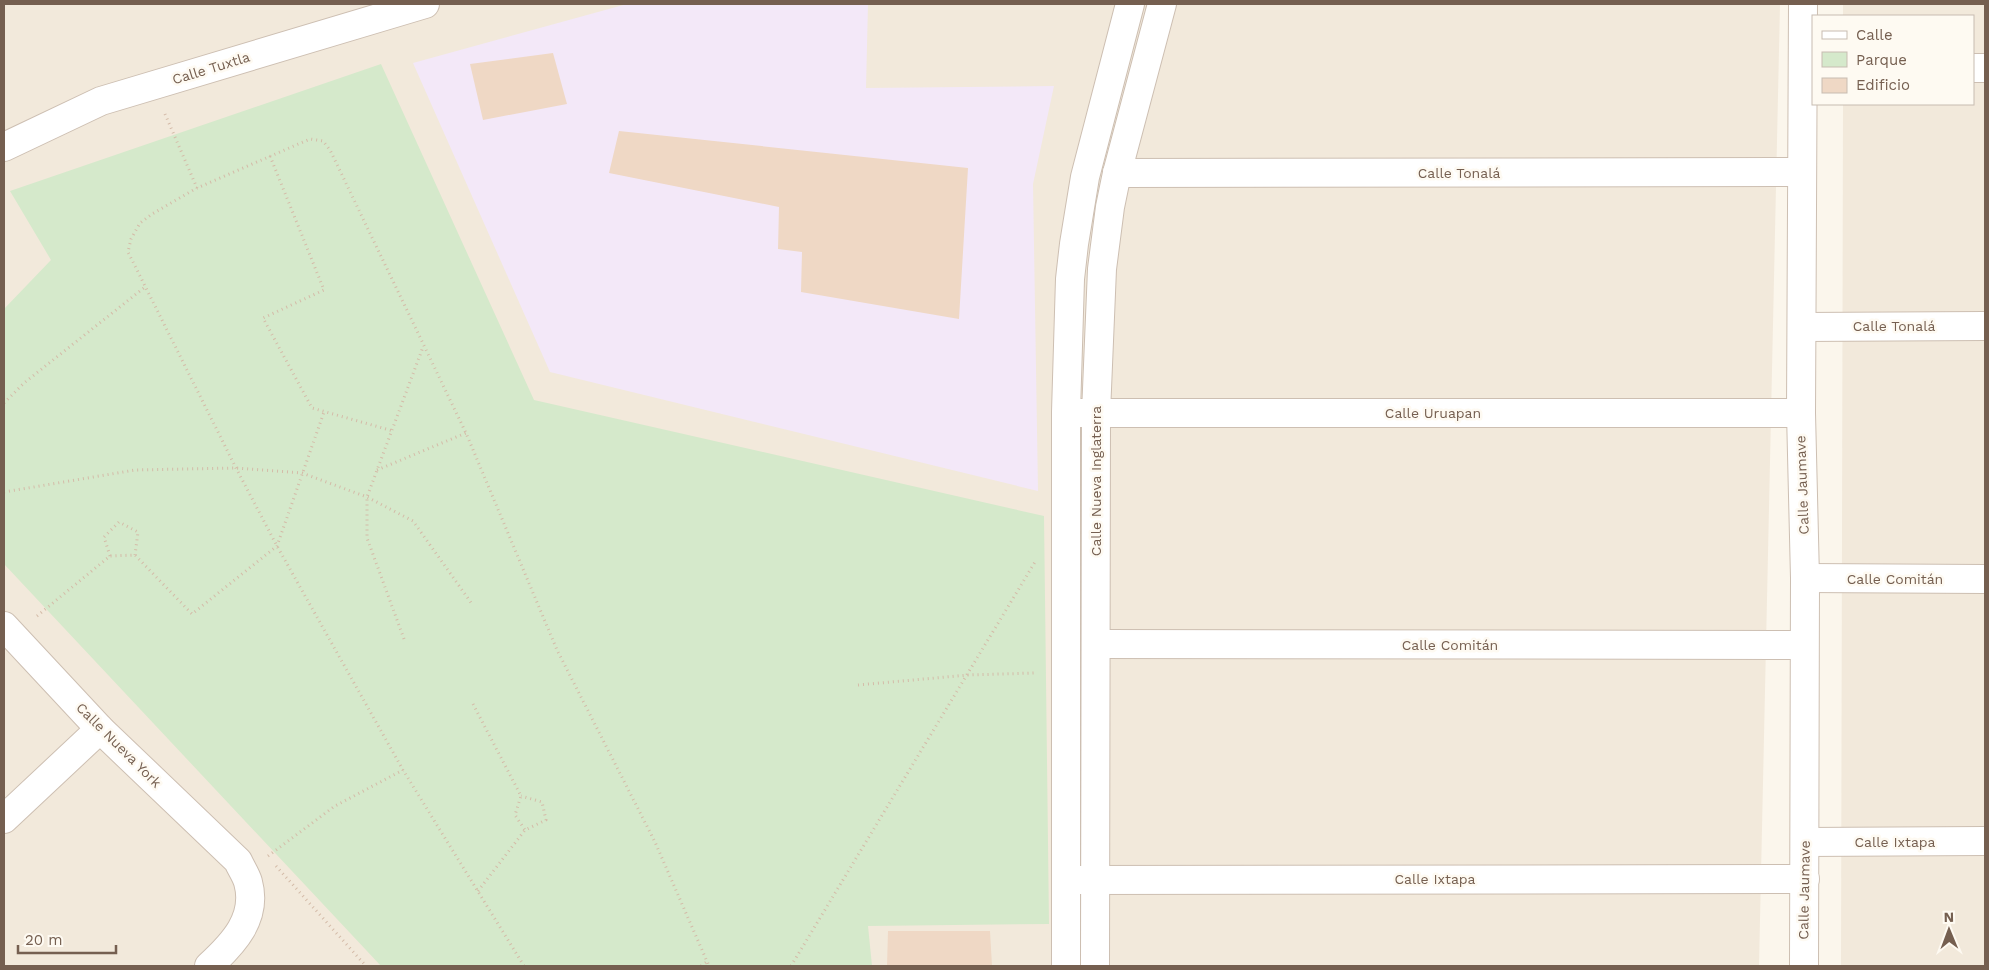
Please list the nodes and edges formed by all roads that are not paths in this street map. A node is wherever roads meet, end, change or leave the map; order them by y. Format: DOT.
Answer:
graph roads {
  1 [pos="425,4"];
  2 [pos="1130,4"];
  3 [pos="1162,4"];
  4 [pos="1803,4"];
  5 [pos="1807,66"];
  6 [pos="4,147"];
  7 [pos="1801,172"];
  8 [pos="1117,173"];
  9 [pos="1985,326"];
  10 [pos="1802,327"];
  11 [pos="1066,412"];
  12 [pos="1096,413"];
  13 [pos="1801,413"];
  14 [pos="1805,578"];
  15 [pos="1985,579"];
  16 [pos="9,632"];
  17 [pos="1096,644"];
  18 [pos="1804,645"];
  19 [pos="100,728"];
  20 [pos="4,819"];
  21 [pos="1985,841"];
  22 [pos="1805,842"];
  23 [pos="1095,879"];
  24 [pos="1805,879"];
  25 [pos="1066,880"];
  26 [pos="209,966"];
  27 [pos="1066,966"];
  28 [pos="1095,966"];
  29 [pos="1804,966"];
  1 -- 6 [label="street, Calle Tuxtla"];
  2 -- 11 [label="street"];
  3 -- 8 [label="street, Calle Nueva Inglaterra"];
  4 -- 5 [label="street, Calle Jaumave"];
  5 -- 7 [label="street, Calle Jaumave"];
  7 -- 8 [label="street, Calle Tonalá"];
  7 -- 10 [label="street, Calle Jaumave"];
  8 -- 12 [label="street, Calle Nueva Inglaterra"];
  9 -- 10 [label="street, Calle Tonalá"];
  10 -- 13 [label="street, Calle Jaumave"];
  11 -- 12 [label="street, Calle Uruapan"];
  11 -- 25 [label="street"];
  12 -- 13 [label="street, Calle Uruapan"];
  12 -- 17 [label="street, Calle Nueva Inglaterra"];
  13 -- 14 [label="street, Calle Jaumave"];
  14 -- 15 [label="street, Calle Comitán"];
  14 -- 18 [label="street, Calle Jaumave"];
  16 -- 19 [label="street, Calle Nueva York"];
  17 -- 18 [label="street, Calle Comitán"];
  17 -- 23 [label="street, Calle Nueva Inglaterra"];
  18 -- 22 [label="street, Calle Jaumave"];
  19 -- 20 [label="street"];
  19 -- 26 [label="street, Calle Nueva York"];
  21 -- 22 [label="street, Calle Ixtapa"];
  22 -- 24 [label="street, Calle Jaumave"];
  23 -- 24 [label="street, Calle Ixtapa"];
  23 -- 25 [label="street, Calle Ixtapa"];
  23 -- 28 [label="street, Calle Nueva Inglaterra"];
  24 -- 29 [label="street, Calle Jaumave"];
  25 -- 27 [label="street"];
}
